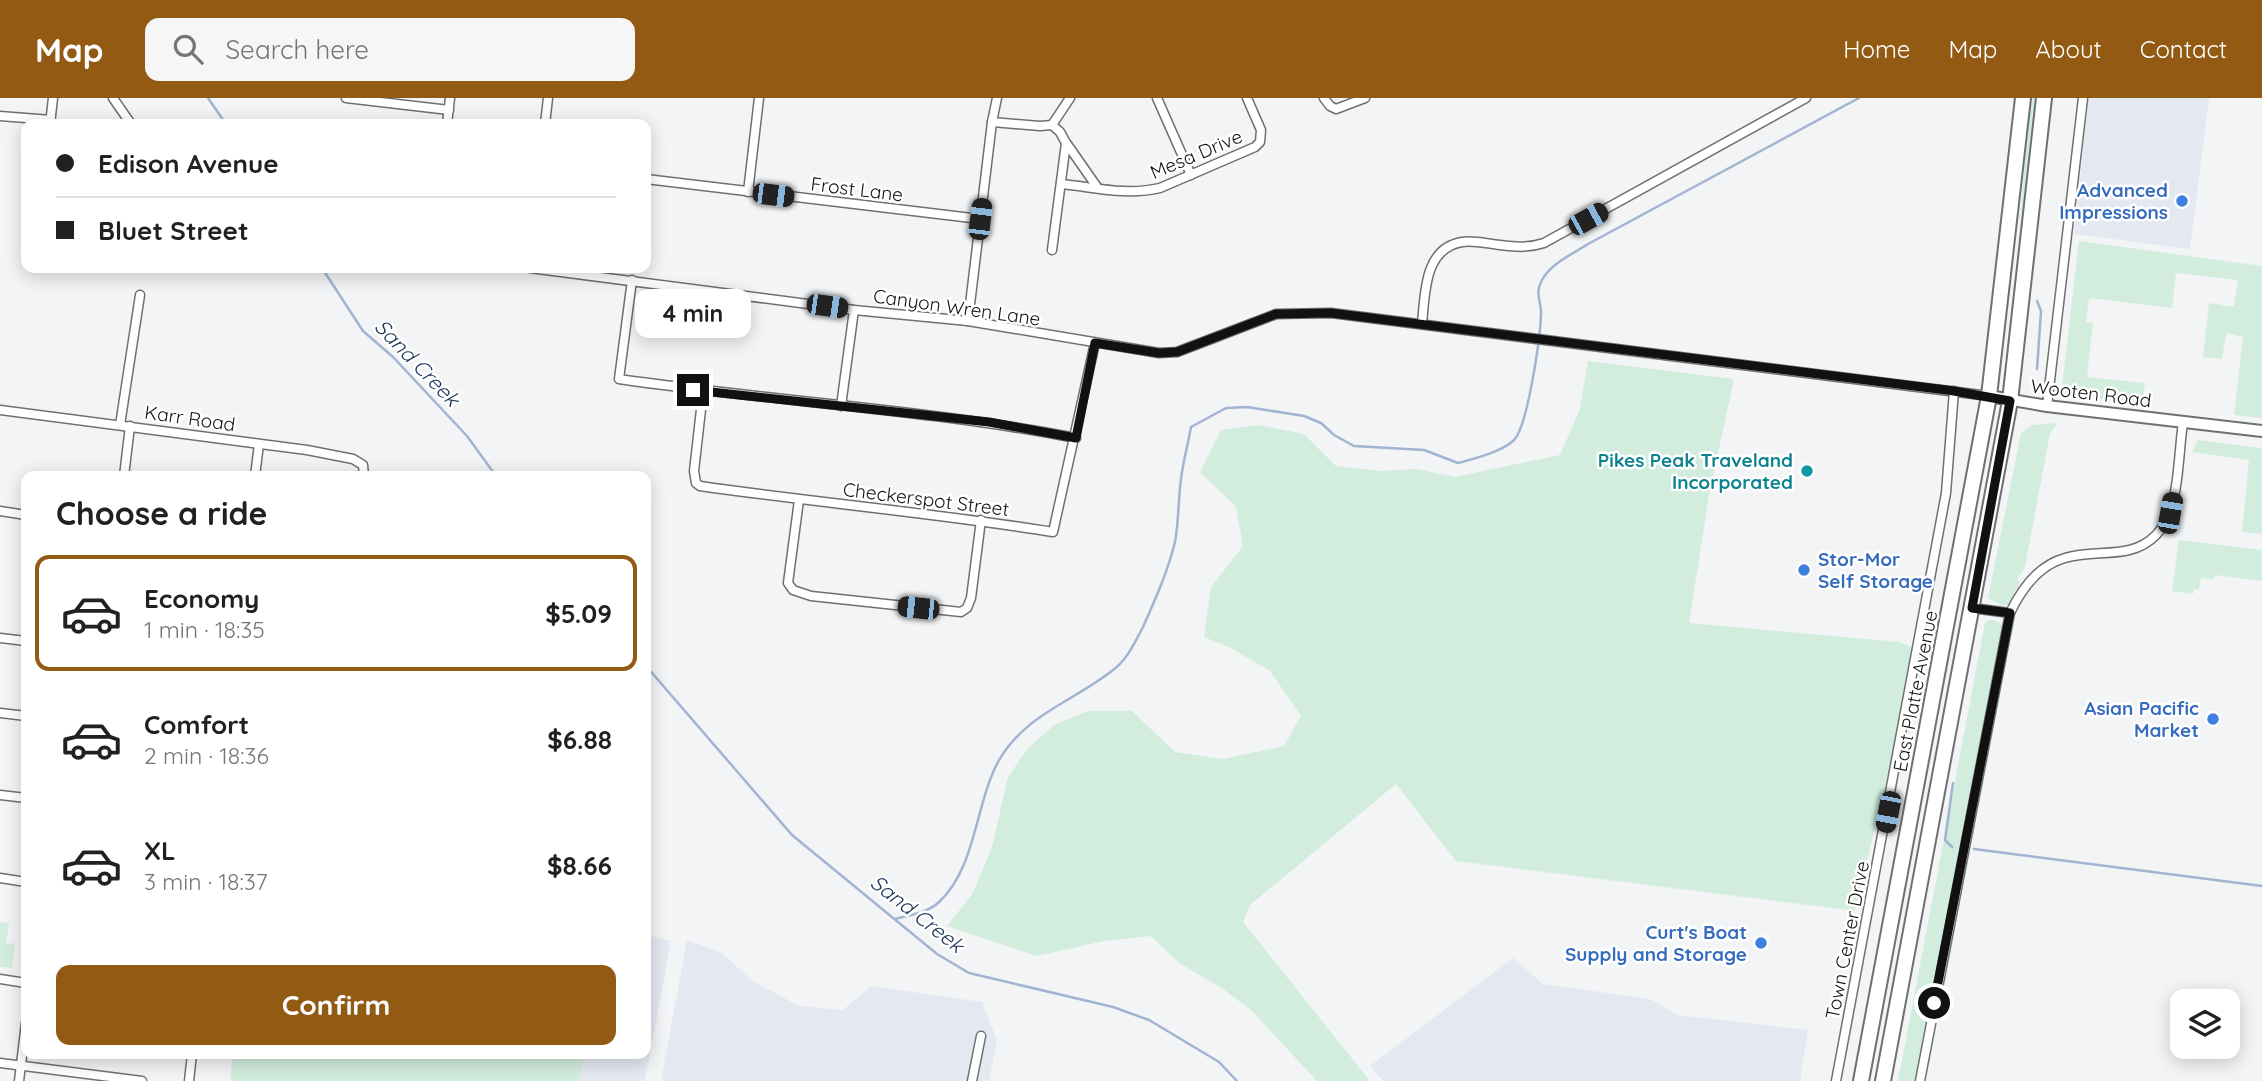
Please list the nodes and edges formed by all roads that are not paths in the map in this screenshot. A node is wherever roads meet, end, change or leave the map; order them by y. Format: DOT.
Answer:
graph roads {
  1 [pos="53,98"];
  2 [pos="113,98"];
  3 [pos="345,98"];
  4 [pos="450,98"];
  5 [pos="548,98"];
  6 [pos="759,98"];
  7 [pos="997,98"];
  8 [pos="1070,98"];
  9 [pos="1157,98"];
  10 [pos="1247,98"];
  11 [pos="1324,98"];
  12 [pos="1365,98"];
  13 [pos="1806,98"];
  14 [pos="2023,98"];
  15 [pos="2044,98"];
  16 [pos="2083,98"];
  17 [pos="365,99"];
  18 [pos="449,110"];
  19 [pos="0,116"];
  20 [pos="26,119"];
  21 [pos="51,119"];
  22 [pos="128,119"];
  23 [pos="448,119"];
  24 [pos="546,119"];
  25 [pos="992,122"];
  26 [pos="1052,125"];
  27 [pos="1066,144"];
  28 [pos="1191,175"];
  29 [pos="651,180"];
  30 [pos="1061,184"];
  31 [pos="1097,187"];
  32 [pos="748,192"];
  33 [pos="980,219"];
  34 [pos="1052,250"];
  35 [pos="572,273"];
  36 [pos="632,280"];
  37 [pos="140,295"];
  38 [pos="854,310"];
  39 [pos="1374,319"];
  40 [pos="968,321"];
  41 [pos="1422,324"];
  42 [pos="1095,343"];
  43 [pos="703,391"];
  44 [pos="1954,391"];
  45 [pos="1989,396"];
  46 [pos="2010,401"];
  47 [pos="841,406"];
  48 [pos="2048,406"];
  49 [pos="0,410"];
  50 [pos="2182,422"];
  51 [pos="120,425"];
  52 [pos="130,426"];
  53 [pos="2262,431"];
  54 [pos="1076,438"];
  55 [pos="259,444"];
  56 [pos="125,471"];
  57 [pos="256,471"];
  58 [pos="363,471"];
  59 [pos="799,500"];
  60 [pos="0,511"];
  61 [pos="21,513"];
  62 [pos="981,520"];
  63 [pos="1972,608"];
  64 [pos="2010,613"];
  65 [pos="0,638"];
  66 [pos="21,640"];
  67 [pos="0,713"];
  68 [pos="21,715"];
  69 [pos="0,795"];
  70 [pos="21,798"];
  71 [pos="0,878"];
  72 [pos="21,881"];
  73 [pos="0,979"];
  74 [pos="21,982"];
  75 [pos="981,1036"];
  76 [pos="22,1059"];
  77 [pos="191,1059"];
  78 [pos="0,1063"];
  79 [pos="21,1066"];
  80 [pos="19,1081"];
  81 [pos="142,1081"];
  82 [pos="189,1081"];
  83 [pos="972,1081"];
  84 [pos="1836,1081"];
  85 [pos="1861,1081"];
  86 [pos="1883,1081"];
  87 [pos="1920,1081"];
  1 -- 21 [label="street"];
  2 -- 22 [label="street"];
  3 -- 17 [label="street"];
  4 -- 18 [label="street"];
  5 -- 24 [label="street"];
  6 -- 32 [label="street"];
  7 -- 25 [label="street"];
  8 -- 26 [label="street"];
  9 -- 28 [label="street"];
  10 -- 28 [label="street, Mesa Drive"];
  11 -- 12 [label="street"];
  13 -- 41 [label="street"];
  14 -- 45 [label="highway, East Platte Avenue"];
  15 -- 46 [label="highway, East Platte Avenue"];
  16 -- 48 [label="street"];
  17 -- 18 [label="street"];
  18 -- 23 [label="street"];
  19 -- 20 [label="street"];
  25 -- 26 [label="street"];
  25 -- 33 [label="street"];
  26 -- 27 [label="street"];
  27 -- 30 [label="street"];
  27 -- 31 [label="street"];
  28 -- 31 [label="street, Mesa Drive"];
  29 -- 32 [label="street, Frost Lane"];
  30 -- 31 [label="street, Mesa Drive"];
  30 -- 34 [label="street"];
  32 -- 33 [label="street, Frost Lane"];
  33 -- 40 [label="street"];
  35 -- 36 [label="street, Canyon Wren Lane"];
  36 -- 38 [label="street, Canyon Wren Lane"];
  36 -- 43 [label="street"];
  37 -- 51 [label="street"];
  38 -- 40 [label="street, Canyon Wren Lane"];
  38 -- 47 [label="street"];
  39 -- 41 [label="street, Wooten Road"];
  39 -- 42 [label="street, Canyon Wren Lane"];
  40 -- 42 [label="street, Canyon Wren Lane"];
  41 -- 44 [label="street, Wooten Road"];
  42 -- 54 [label="street, Checkerspot Street"];
  43 -- 47 [label="street"];
  43 -- 59 [label="street, Checkerspot Street"];
  44 -- 45 [label="street, Wooten Road"];
  44 -- 84 [label="street, Town Center Drive"];
  45 -- 46 [label="street, Wooten Road"];
  45 -- 85 [label="highway, East Platte Avenue"];
  46 -- 48 [label="street, Wooten Road"];
  46 -- 63 [label="highway, East Platte Avenue"];
  47 -- 54 [label="street"];
  48 -- 50 [label="street, Wooten Road"];
  49 -- 51 [label="street, Karr Road"];
  50 -- 53 [label="street, Wooten Road"];
  50 -- 64 [label="street"];
  51 -- 52 [label="street, Karr Road"];
  52 -- 55 [label="street, Karr Road"];
  52 -- 56 [label="street"];
  54 -- 62 [label="street, Checkerspot Street"];
  55 -- 57 [label="street"];
  55 -- 58 [label="street, Karr Road"];
  59 -- 62 [label="street, Checkerspot Street"];
  59 -- 62 [label="street"];
  60 -- 61 [label="street"];
  63 -- 64 [label="street"];
  63 -- 86 [label="highway, East Platte Avenue"];
  64 -- 87 [label="street"];
  65 -- 66 [label="street"];
  67 -- 68 [label="street"];
  69 -- 70 [label="street"];
  71 -- 72 [label="street"];
  73 -- 74 [label="street"];
  75 -- 83 [label="street"];
  76 -- 79 [label="street"];
  77 -- 82 [label="street"];
  78 -- 79 [label="street"];
  79 -- 80 [label="street"];
  79 -- 81 [label="street"];
}
